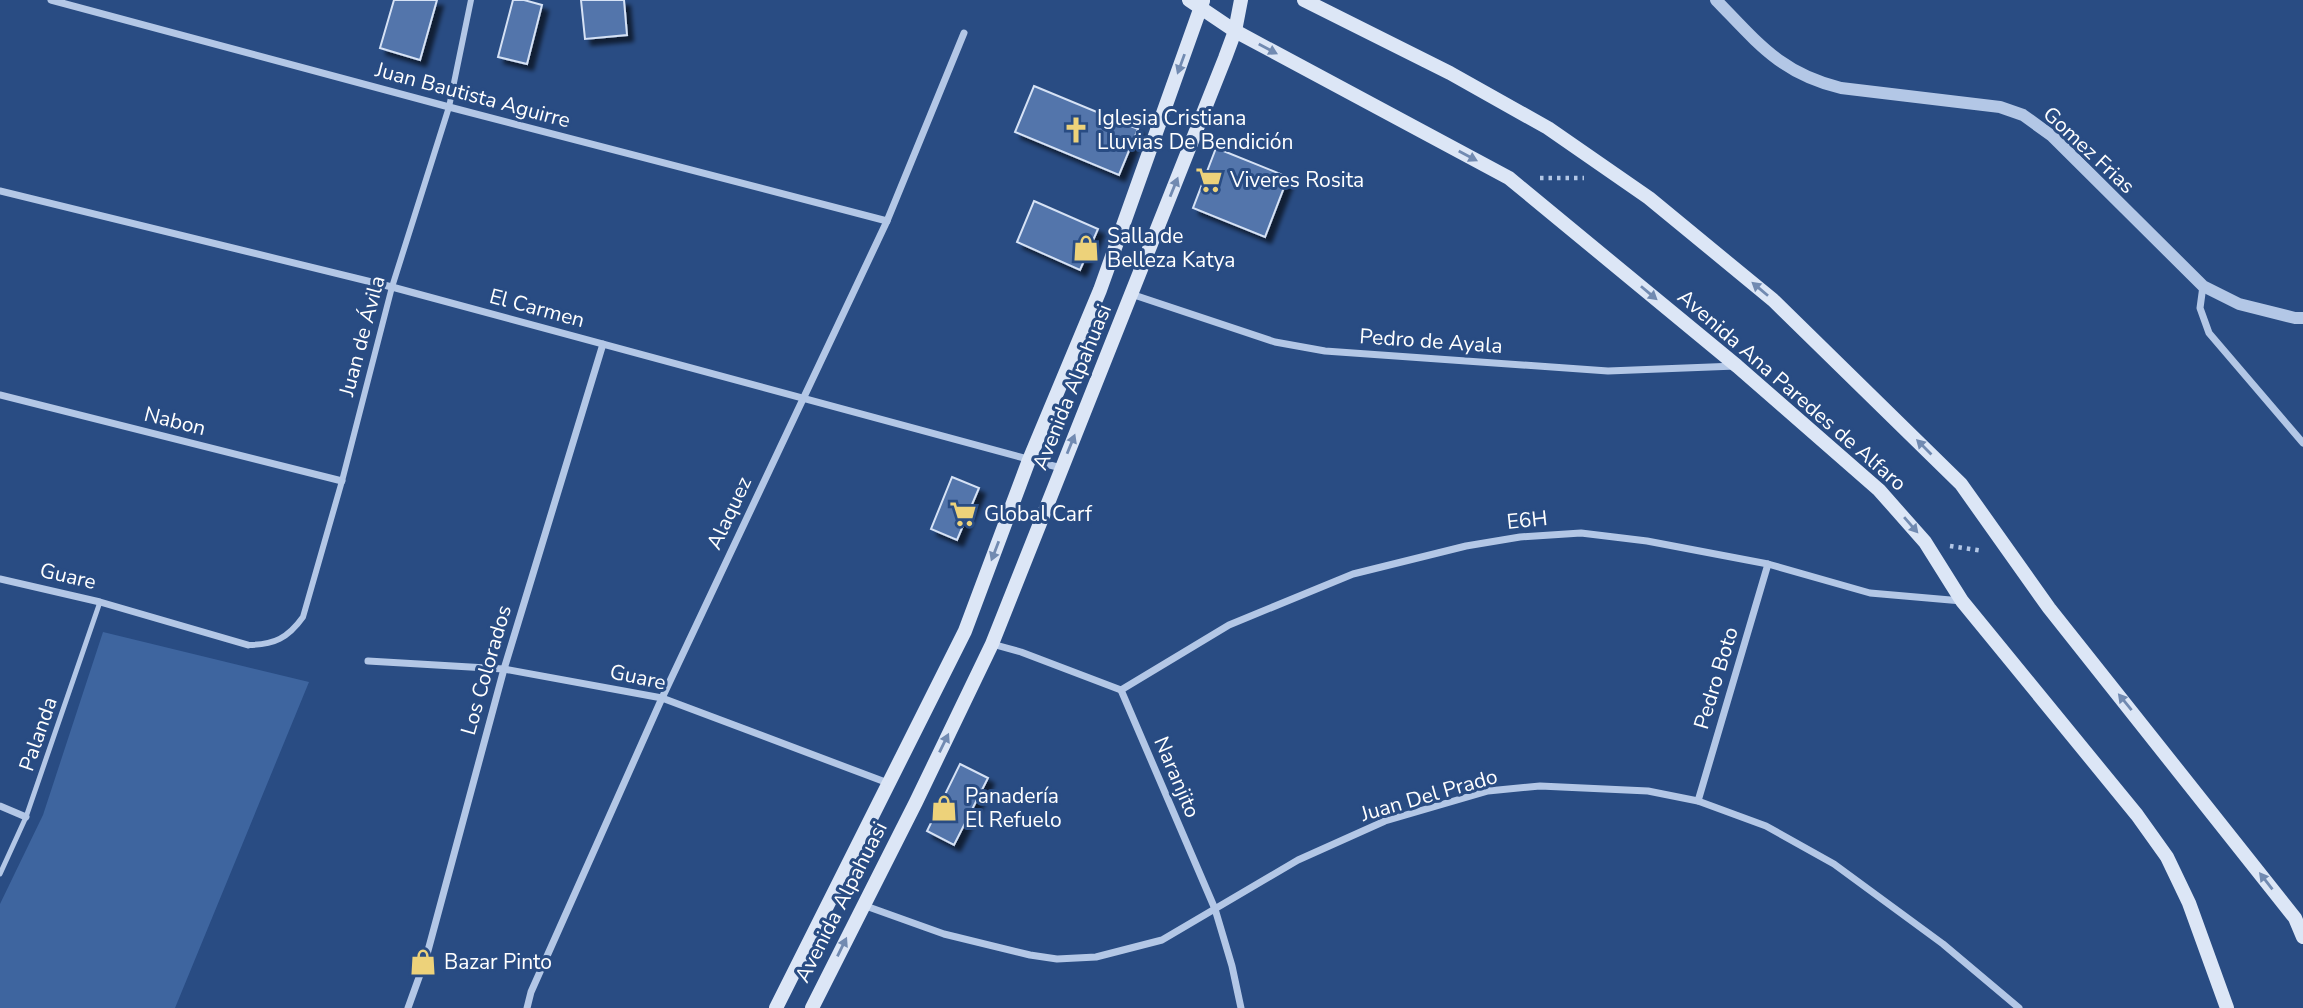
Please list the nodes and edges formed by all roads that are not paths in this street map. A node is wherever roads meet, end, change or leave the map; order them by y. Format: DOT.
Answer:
graph roads {
  1 [pos="51,0"];
  2 [pos="471,0"];
  3 [pos="1241,0"];
  4 [pos="1304,0"];
  5 [pos="1716,0"];
  6 [pos="1198,3"];
  7 [pos="1235,32"];
  8 [pos="964,33"];
  9 [pos="449,107"];
  10 [pos="0,191"];
  11 [pos="887,221"];
  12 [pos="2203,286"];
  13 [pos="392,287"];
  14 [pos="1131,294"];
  15 [pos="2303,318"];
  16 [pos="603,344"];
  17 [pos="1737,366"];
  18 [pos="0,395"];
  19 [pos="802,399"];
  20 [pos="2303,443"];
  21 [pos="1029,460"];
  22 [pos="1062,468"];
  23 [pos="342,481"];
  24 [pos="1768,564"];
  25 [pos="0,579"];
  26 [pos="1962,601"];
  27 [pos="100,602"];
  28 [pos="992,644"];
  29 [pos="248,645"];
  30 [pos="368,661"];
  31 [pos="503,669"];
  32 [pos="1121,690"];
  33 [pos="662,698"];
  34 [pos="888,783"];
  35 [pos="1698,801"];
  36 [pos="0,806"];
  37 [pos="26,817"];
  38 [pos="0,874"];
  39 [pos="862,904"];
  40 [pos="1215,909"];
  41 [pos="2299,918"];
  42 [pos="2303,937"];
  43 [pos="408,1008"];
  44 [pos="527,1008"];
  45 [pos="776,1008"];
  46 [pos="812,1008"];
  47 [pos="1241,1008"];
  48 [pos="2019,1008"];
  49 [pos="2227,1008"];
  1 -- 9 [label="street, Juan Bautista Aguirre"];
  2 -- 9 [label="street, Juan de Ávila"];
  3 -- 7 [label="main road, Avenida Alpahuasi"];
  41 -- 4 [label="main road, Avenida Ana Paredes de Alfaro, one-way"];
  5 -- 12 [label="street, Gomez Frias"];
  6 -- 7 [label="main road, Avenida Ana Paredes de Alfaro"];
  6 -- 21 [label="main road, Avenida Alpahuasi, one-way"];
  14 -- 7 [label="main road, Avenida Alpahuasi, one-way"];
  7 -- 17 [label="main road, Avenida Ana Paredes de Alfaro, one-way"];
  8 -- 11 [label="street, Alaquez"];
  9 -- 11 [label="street, Juan Bautista Aguirre"];
  9 -- 13 [label="street, Juan de Ávila"];
  10 -- 13 [label="street, El Carmen"];
  11 -- 19 [label="street, Alaquez"];
  12 -- 15 [label="street, Gomez Frias"];
  12 -- 20 [label="street"];
  13 -- 16 [label="street, El Carmen"];
  13 -- 23 [label="street, Juan de Ávila"];
  14 -- 17 [label="street, Pedro de Ayala"];
  22 -- 14 [label="main road, Avenida Alpahuasi, one-way"];
  16 -- 19 [label="street, El Carmen"];
  16 -- 31 [label="street, Los Colorados"];
  17 -- 26 [label="main road, Avenida Ana Paredes de Alfaro, one-way"];
  18 -- 23 [label="street, Nabon"];
  19 -- 21 [label="street, El Carmen"];
  19 -- 33 [label="street, Alaquez"];
  21 -- 22 [label="street, El Carmen"];
  21 -- 34 [label="main road, Avenida Alpahuasi, one-way"];
  22 -- 28 [label="main road, Avenida Alpahuasi"];
  23 -- 29 [label="street, Juan de Ávila"];
  24 -- 26 [label="street, E6H"];
  24 -- 32 [label="street, E6H"];
  24 -- 35 [label="street, Pedro Boto"];
  25 -- 27 [label="street, Guare"];
  26 -- 49 [label="main road, Avenida Ana Paredes de Alfaro"];
  27 -- 29 [label="street, Guare"];
  27 -- 37 [label="lane, Palanda"];
  28 -- 32 [label="street"];
  39 -- 28 [label="main road, Avenida Alpahuasi, one-way"];
  30 -- 31 [label="street, Guare"];
  31 -- 33 [label="street, Guare"];
  31 -- 43 [label="street, Los Colorados"];
  32 -- 40 [label="street, Naranjito"];
  33 -- 34 [label="street, Guare"];
  33 -- 44 [label="street, Alaquez"];
  34 -- 45 [label="main road, Avenida Alpahuasi"];
  35 -- 40 [label="street, Juan Del Prado"];
  35 -- 48 [label="street, Juan Del Prado"];
  36 -- 37 [label="street"];
  37 -- 38 [label="lane, Palanda"];
  39 -- 40 [label="street, Juan Del Prado"];
  46 -- 39 [label="main road, Avenida Alpahuasi, one-way"];
  40 -- 47 [label="street, Naranjito"];
  41 -- 42 [label="main road, Avenida Ana Paredes de Alfaro"];
}
